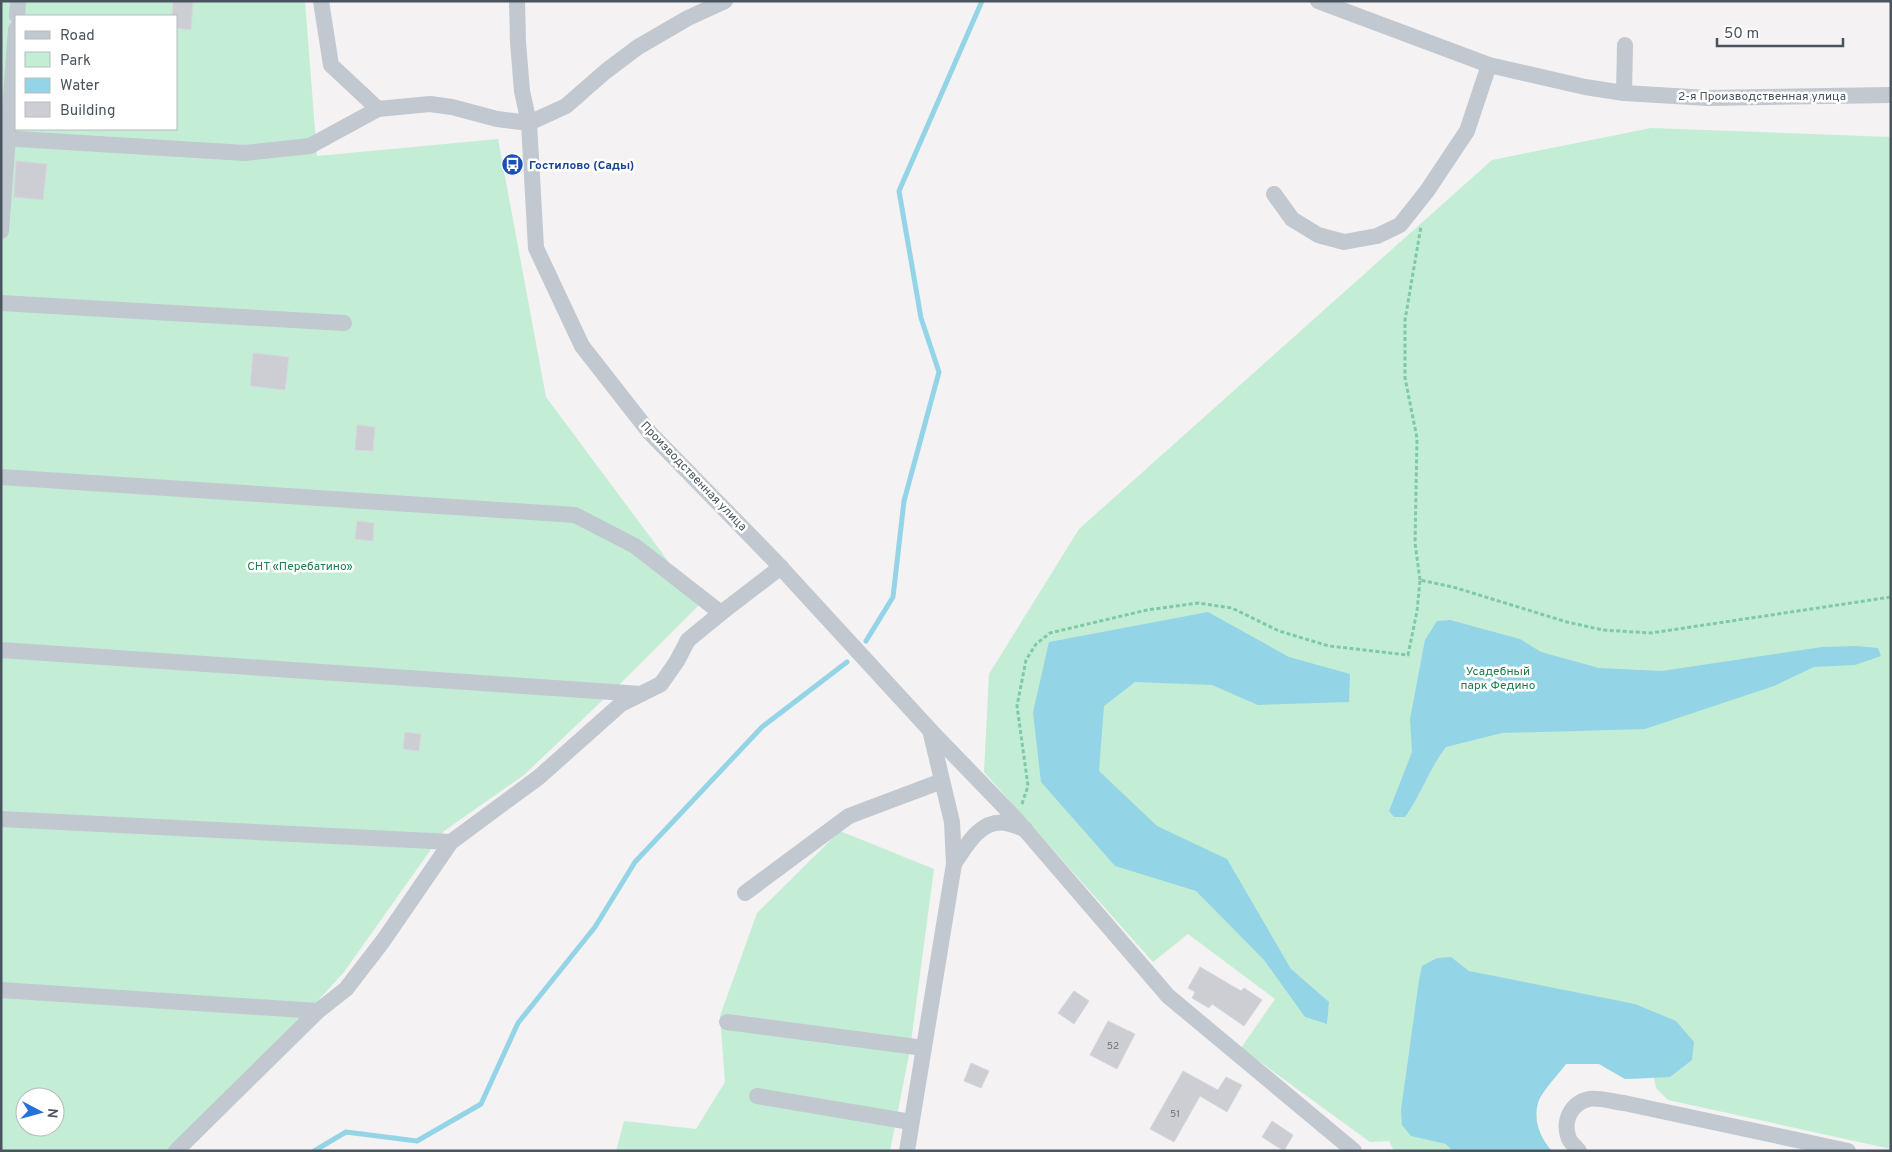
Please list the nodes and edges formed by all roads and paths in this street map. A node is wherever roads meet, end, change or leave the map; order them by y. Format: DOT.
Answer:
graph roads {
  1 [pos="18,1"];
  2 [pos="321,1"];
  3 [pos="725,1"];
  4 [pos="1318,1"];
  5 [pos="513,4"];
  6 [pos="17,15"];
  7 [pos="15,39"];
  8 [pos="1625,45"];
  9 [pos="1489,65"];
  10 [pos="1624,92"];
  11 [pos="1891,95"];
  12 [pos="378,109"];
  13 [pos="529,123"];
  14 [pos="5,139"];
  15 [pos="1274,194"];
  16 [pos="1422,219"];
  17 [pos="1,231"];
  18 [pos="1,303"];
  19 [pos="344,323"];
  20 [pos="1,477"];
  21 [pos="781,567"];
  22 [pos="1420,580"];
  23 [pos="1891,597"];
  24 [pos="721,613"];
  25 [pos="1,650"];
  26 [pos="641,694"];
  27 [pos="930,730"];
  28 [pos="942,781"];
  29 [pos="1,819"];
  30 [pos="1020,823"];
  31 [pos="451,842"];
  32 [pos="954,864"];
  33 [pos="745,893"];
  34 [pos="1,990"];
  35 [pos="318,1011"];
  36 [pos="727,1022"];
  37 [pos="924,1048"];
  38 [pos="757,1096"];
  39 [pos="912,1122"];
  40 [pos="176,1151"];
  41 [pos="907,1151"];
  42 [pos="1354,1151"];
  43 [pos="1579,1151"];
  44 [pos="1848,1151"];
  1 -- 6 [label="street"];
  2 -- 12 [label="street"];
  3 -- 13 [label="street"];
  4 -- 9 [label="street, 2-я Производственная улица"];
  5 -- 13 [label="street, Производственная улица"];
  7 -- 14 [label="street"];
  8 -- 10 [label="street"];
  9 -- 10 [label="street, 2-я Производственная улица"];
  9 -- 15 [label="street"];
  10 -- 11 [label="street, 2-я Производственная улица"];
  12 -- 13 [label="street"];
  12 -- 14 [label="street"];
  13 -- 21 [label="street, Производственная улица"];
  14 -- 17 [label="street"];
  16 -- 22 [label="path"];
  18 -- 19 [label="street"];
  20 -- 24 [label="street"];
  21 -- 24 [label="street"];
  21 -- 27 [label="street, Производственная улица"];
  22 -- 23 [label="path"];
  22 -- 30 [label="path"];
  24 -- 26 [label="street"];
  25 -- 26 [label="street"];
  26 -- 31 [label="street"];
  27 -- 28 [label="street"];
  27 -- 30 [label="street, Производственная улица"];
  28 -- 32 [label="street"];
  28 -- 33 [label="street"];
  29 -- 31 [label="street"];
  30 -- 32 [label="street"];
  30 -- 42 [label="street, Производственная улица"];
  31 -- 35 [label="street"];
  32 -- 37 [label="street"];
  34 -- 35 [label="street"];
  35 -- 40 [label="street"];
  36 -- 37 [label="street"];
  37 -- 39 [label="street"];
  38 -- 39 [label="street"];
  39 -- 41 [label="street"];
  43 -- 44 [label="street"];
}
